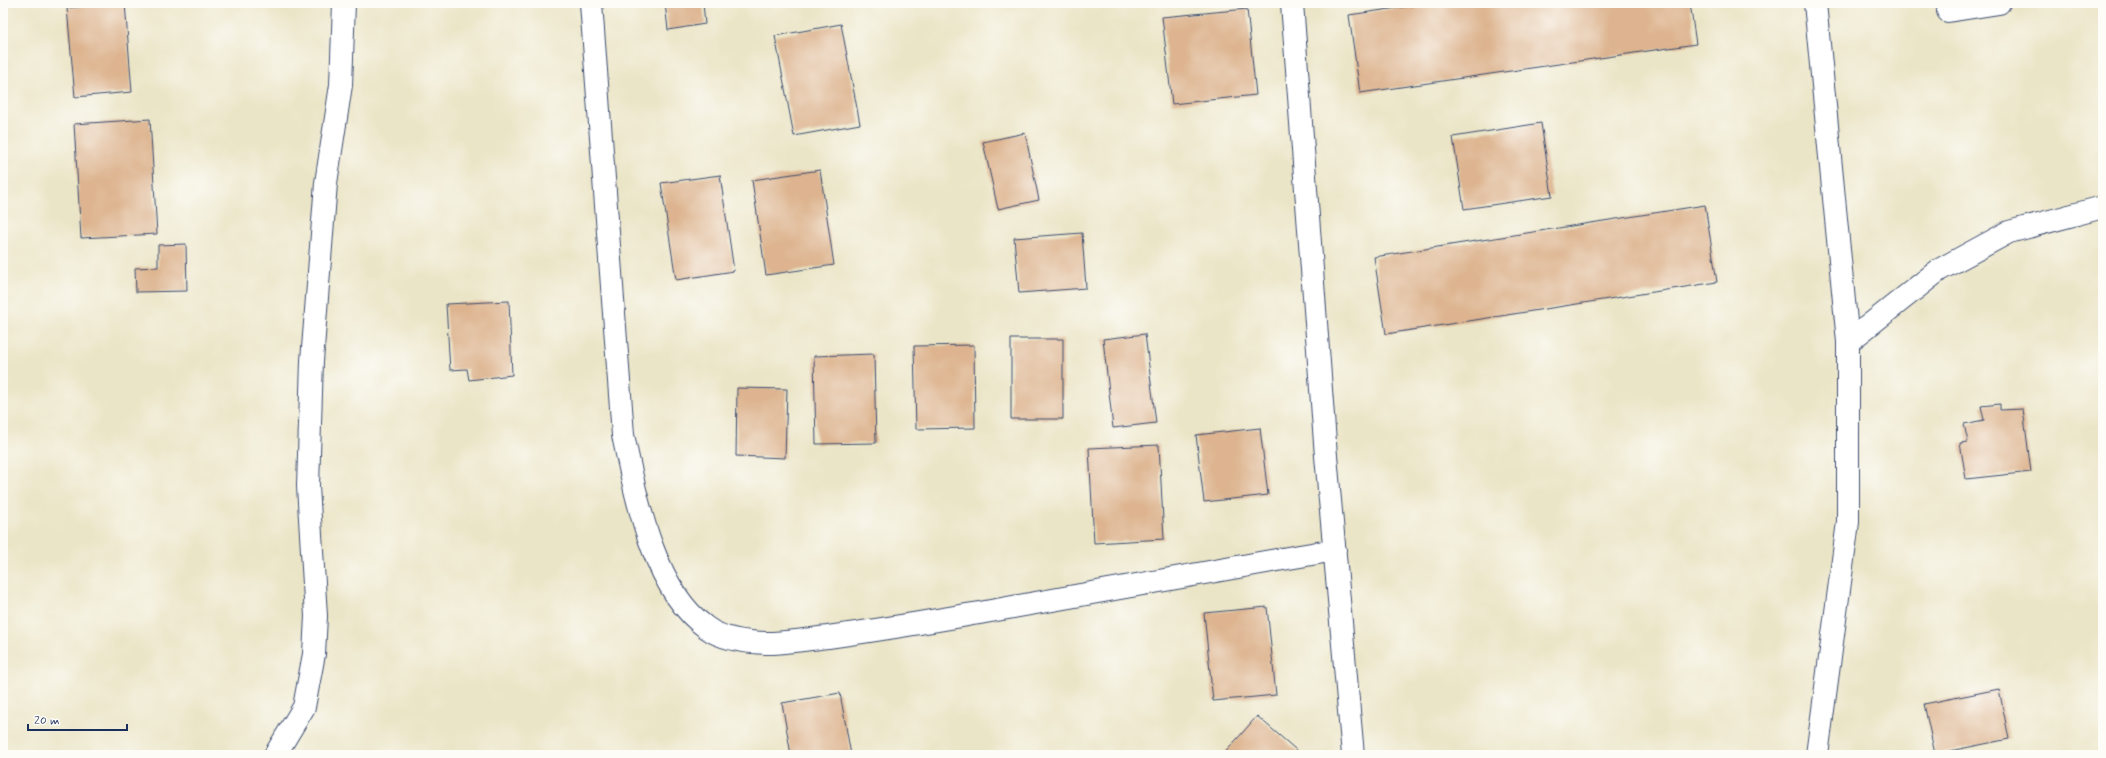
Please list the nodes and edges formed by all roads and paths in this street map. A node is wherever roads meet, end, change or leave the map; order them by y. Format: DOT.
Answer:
graph roads {
  1 [pos="344,3"];
  2 [pos="591,3"];
  3 [pos="1292,3"];
  4 [pos="1814,3"];
  5 [pos="1999,3"];
  6 [pos="1948,11"];
  7 [pos="2103,207"];
  8 [pos="1848,342"];
  9 [pos="1335,550"];
  10 [pos="274,755"];
  11 [pos="1353,755"];
  12 [pos="1817,755"];
  1 -- 10 [label="street"];
  2 -- 9 [label="street"];
  3 -- 9 [label="street"];
  4 -- 8 [label="street"];
  5 -- 6 [label="street"];
  7 -- 8 [label="street"];
  8 -- 12 [label="street"];
  9 -- 11 [label="street"];
}
